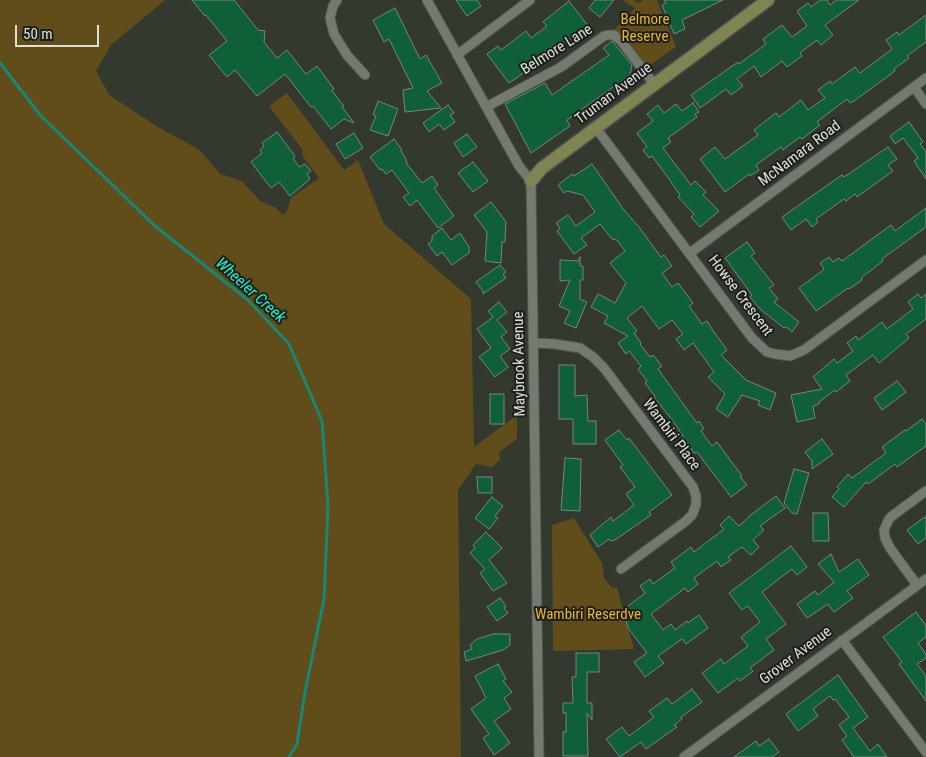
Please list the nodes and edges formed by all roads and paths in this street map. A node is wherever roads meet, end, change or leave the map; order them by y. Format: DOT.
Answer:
graph roads {
  1 [pos="337,0"];
  2 [pos="426,0"];
  3 [pos="530,0"];
  4 [pos="768,0"];
  5 [pos="457,55"];
  6 [pos="365,75"];
  7 [pos="926,78"];
  8 [pos="654,84"];
  9 [pos="914,87"];
  10 [pos="926,104"];
  11 [pos="486,107"];
  12 [pos="596,128"];
  13 [pos="531,181"];
  14 [pos="690,253"];
  15 [pos="926,260"];
  16 [pos="534,343"];
  17 [pos="926,491"];
  18 [pos="621,568"];
  19 [pos="926,578"];
  20 [pos="917,585"];
  21 [pos="842,640"];
  22 [pos="926,752"];
  23 [pos="539,757"];
  24 [pos="684,757"];
  1 -- 6 [label="street"];
  2 -- 5 [label="street"];
  3 -- 5 [label="street"];
  4 -- 8 [label="street, Truman Avenue"];
  5 -- 11 [label="street"];
  7 -- 9 [label="street, McNamara Road"];
  8 -- 11 [label="street, Belmore Lane"];
  8 -- 12 [label="street, Truman Avenue"];
  9 -- 10 [label="street"];
  9 -- 14 [label="street, McNamara Road"];
  11 -- 13 [label="street"];
  12 -- 13 [label="street, Truman Avenue"];
  12 -- 14 [label="street, Howse Crescent"];
  13 -- 16 [label="street, Maybrook Avenue"];
  14 -- 15 [label="street, Howse Crescent"];
  16 -- 18 [label="street, Wambiri Place"];
  16 -- 23 [label="street, Maybrook Avenue"];
  17 -- 20 [label="street"];
  19 -- 20 [label="street, Grover Avenue"];
  20 -- 21 [label="street, Grover Avenue"];
  21 -- 22 [label="street"];
  21 -- 24 [label="street, Grover Avenue"];
}
